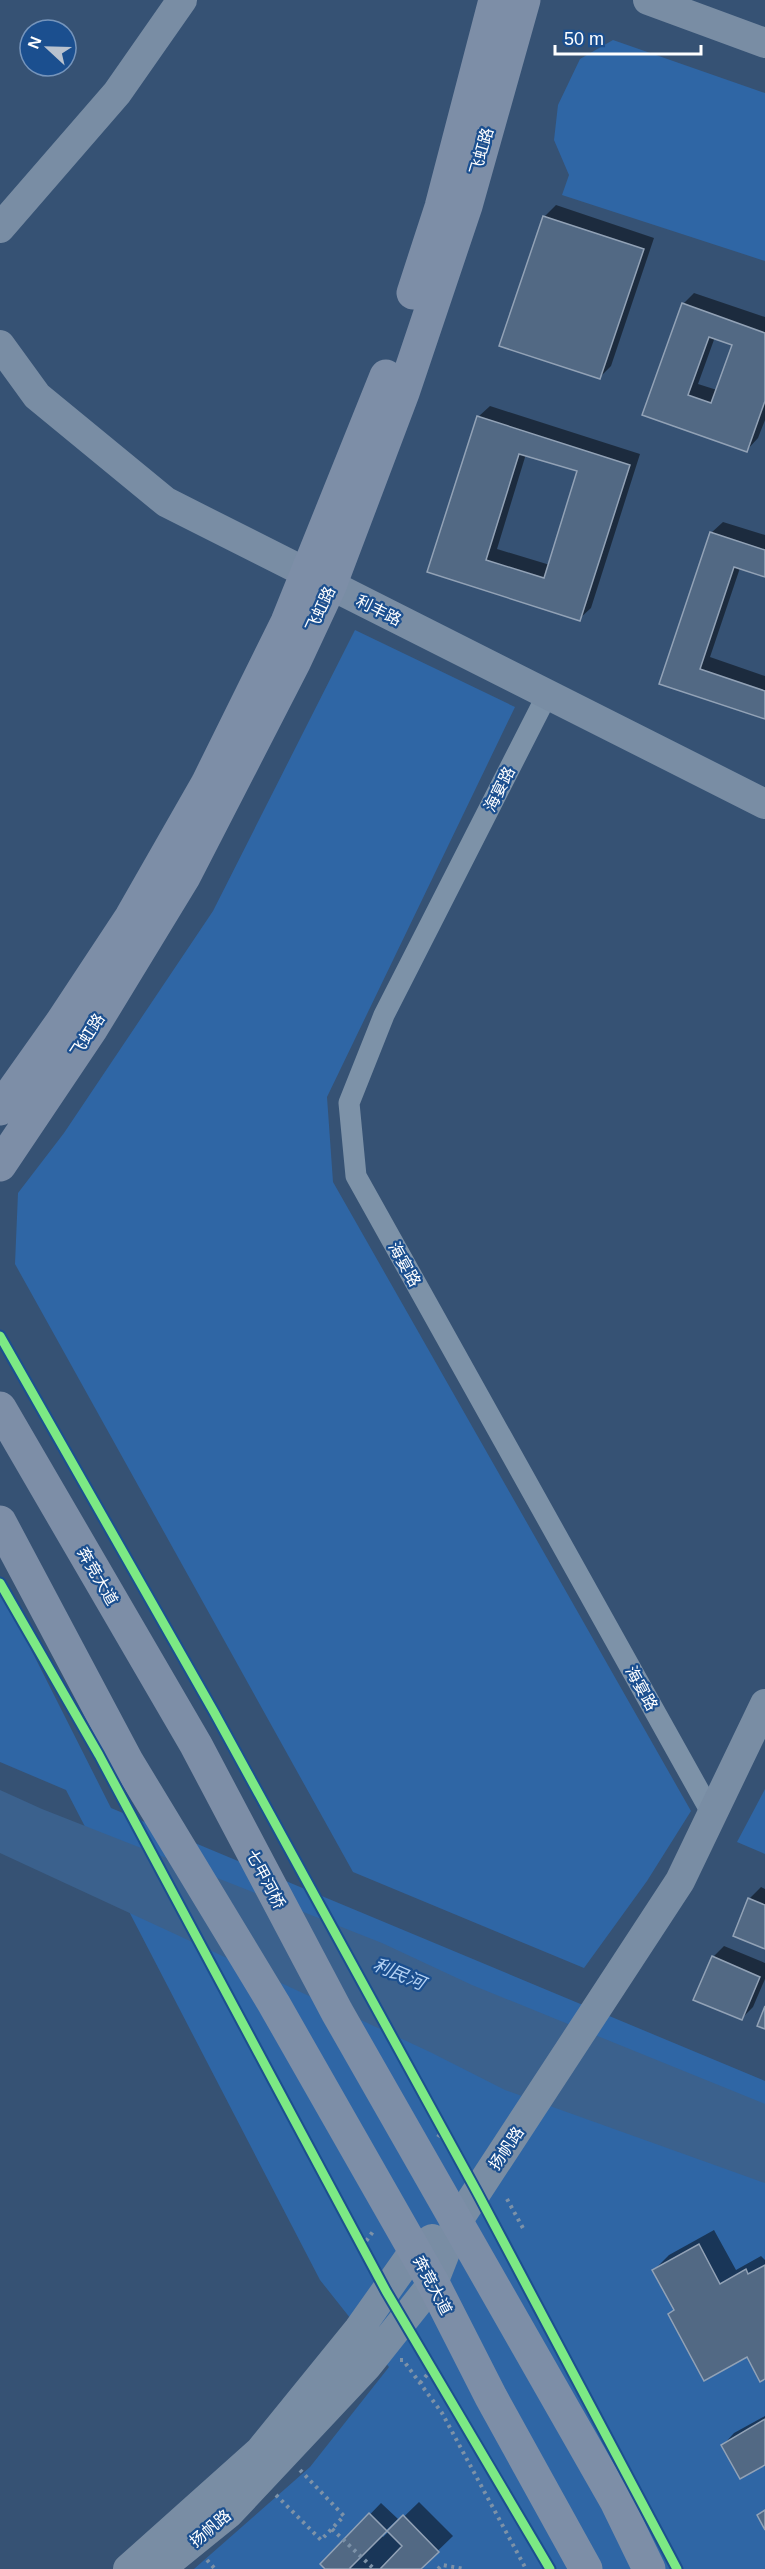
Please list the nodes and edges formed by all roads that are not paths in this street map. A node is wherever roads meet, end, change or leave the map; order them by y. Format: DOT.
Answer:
graph roads {
  1 [pos="182,0"];
  2 [pos="495,0"];
  3 [pos="524,0"];
  4 [pos="648,0"];
  5 [pos="765,43"];
  6 [pos="0,228"];
  7 [pos="0,345"];
  8 [pos="319,579"];
  9 [pos="548,693"];
  10 [pos="765,804"];
  11 [pos="0,1109"];
  12 [pos="0,1165"];
  13 [pos="0,1408"];
  14 [pos="0,1522"];
  15 [pos="765,1704"];
  16 [pos="196,1745"];
  17 [pos="712,1814"];
  18 [pos="457,2222"];
  19 [pos="414,2251"];
  20 [pos="433,2283"];
  21 [pos="128,2569"];
  22 [pos="160,2569"];
  23 [pos="586,2569"];
  24 [pos="648,2569"];
  1 -- 6 [label="street"];
  2 -- 8 [label="main road, 飞虹路"];
  3 -- 8 [label="main road, 飞虹路"];
  4 -- 5 [label="street"];
  7 -- 8 [label="street, 利丰路"];
  8 -- 9 [label="street, 利丰路"];
  8 -- 11 [label="main road, 飞虹路"];
  8 -- 12 [label="main road, 飞虹路"];
  9 -- 10 [label="street, 利丰路"];
  9 -- 17 [label="street, 海宴路"];
  13 -- 16 [label="main road, 奔竞大道"];
  14 -- 19 [label="main road, 奔竞大道"];
  15 -- 17 [label="street, 扬帆路"];
  16 -- 18 [label="main road, 七甲河桥"];
  17 -- 18 [label="street, 扬帆路"];
  18 -- 19 [label="street"];
  18 -- 20 [label="street, 扬帆路"];
  18 -- 24 [label="main road"];
  19 -- 20 [label="main road, 奔竞大道"];
  19 -- 21 [label="street"];
  20 -- 22 [label="street, 扬帆路"];
  20 -- 23 [label="main road, 奔竞大道"];
}
